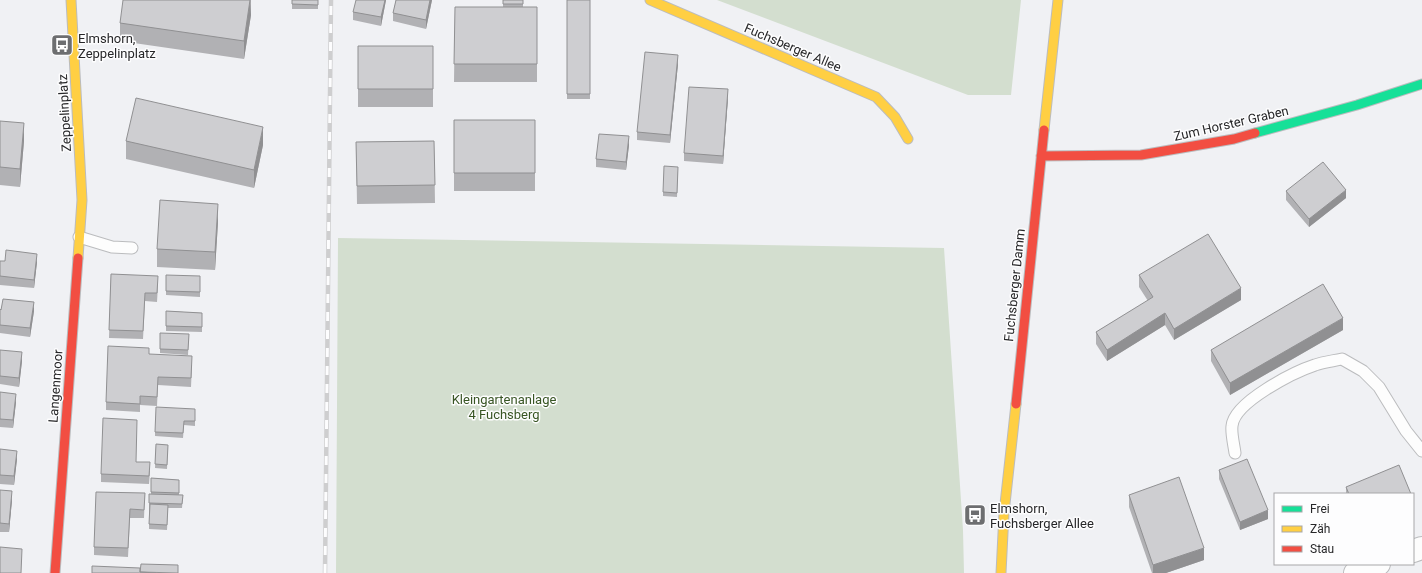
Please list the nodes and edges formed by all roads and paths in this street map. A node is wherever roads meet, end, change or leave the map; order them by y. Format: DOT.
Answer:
graph roads {
  1 [pos="71,0"];
  2 [pos="650,0"];
  3 [pos="1058,0"];
  4 [pos="1422,84"];
  5 [pos="908,139"];
  6 [pos="1041,156"];
  7 [pos="82,200"];
  8 [pos="79,237"];
  9 [pos="132,248"];
  10 [pos="1422,451"];
  11 [pos="1235,453"];
  12 [pos="1376,565"];
  13 [pos="55,573"];
  14 [pos="1001,573"];
  15 [pos="1355,573"];
  1 -- 7 [label="street, Zeppelinplatz"];
  2 -- 5 [label="street, Fuchsberger Allee"];
  3 -- 6 [label="street, Fuchsberger Damm"];
  4 -- 6 [label="street, Zum Horster Graben"];
  6 -- 14 [label="street, Fuchsberger Damm"];
  7 -- 8 [label="street, Langenmoor"];
  8 -- 9 [label="lane"];
  8 -- 13 [label="street, Langenmoor"];
  10 -- 11 [label="lane"];
  12 -- 15 [label="street"];
}
